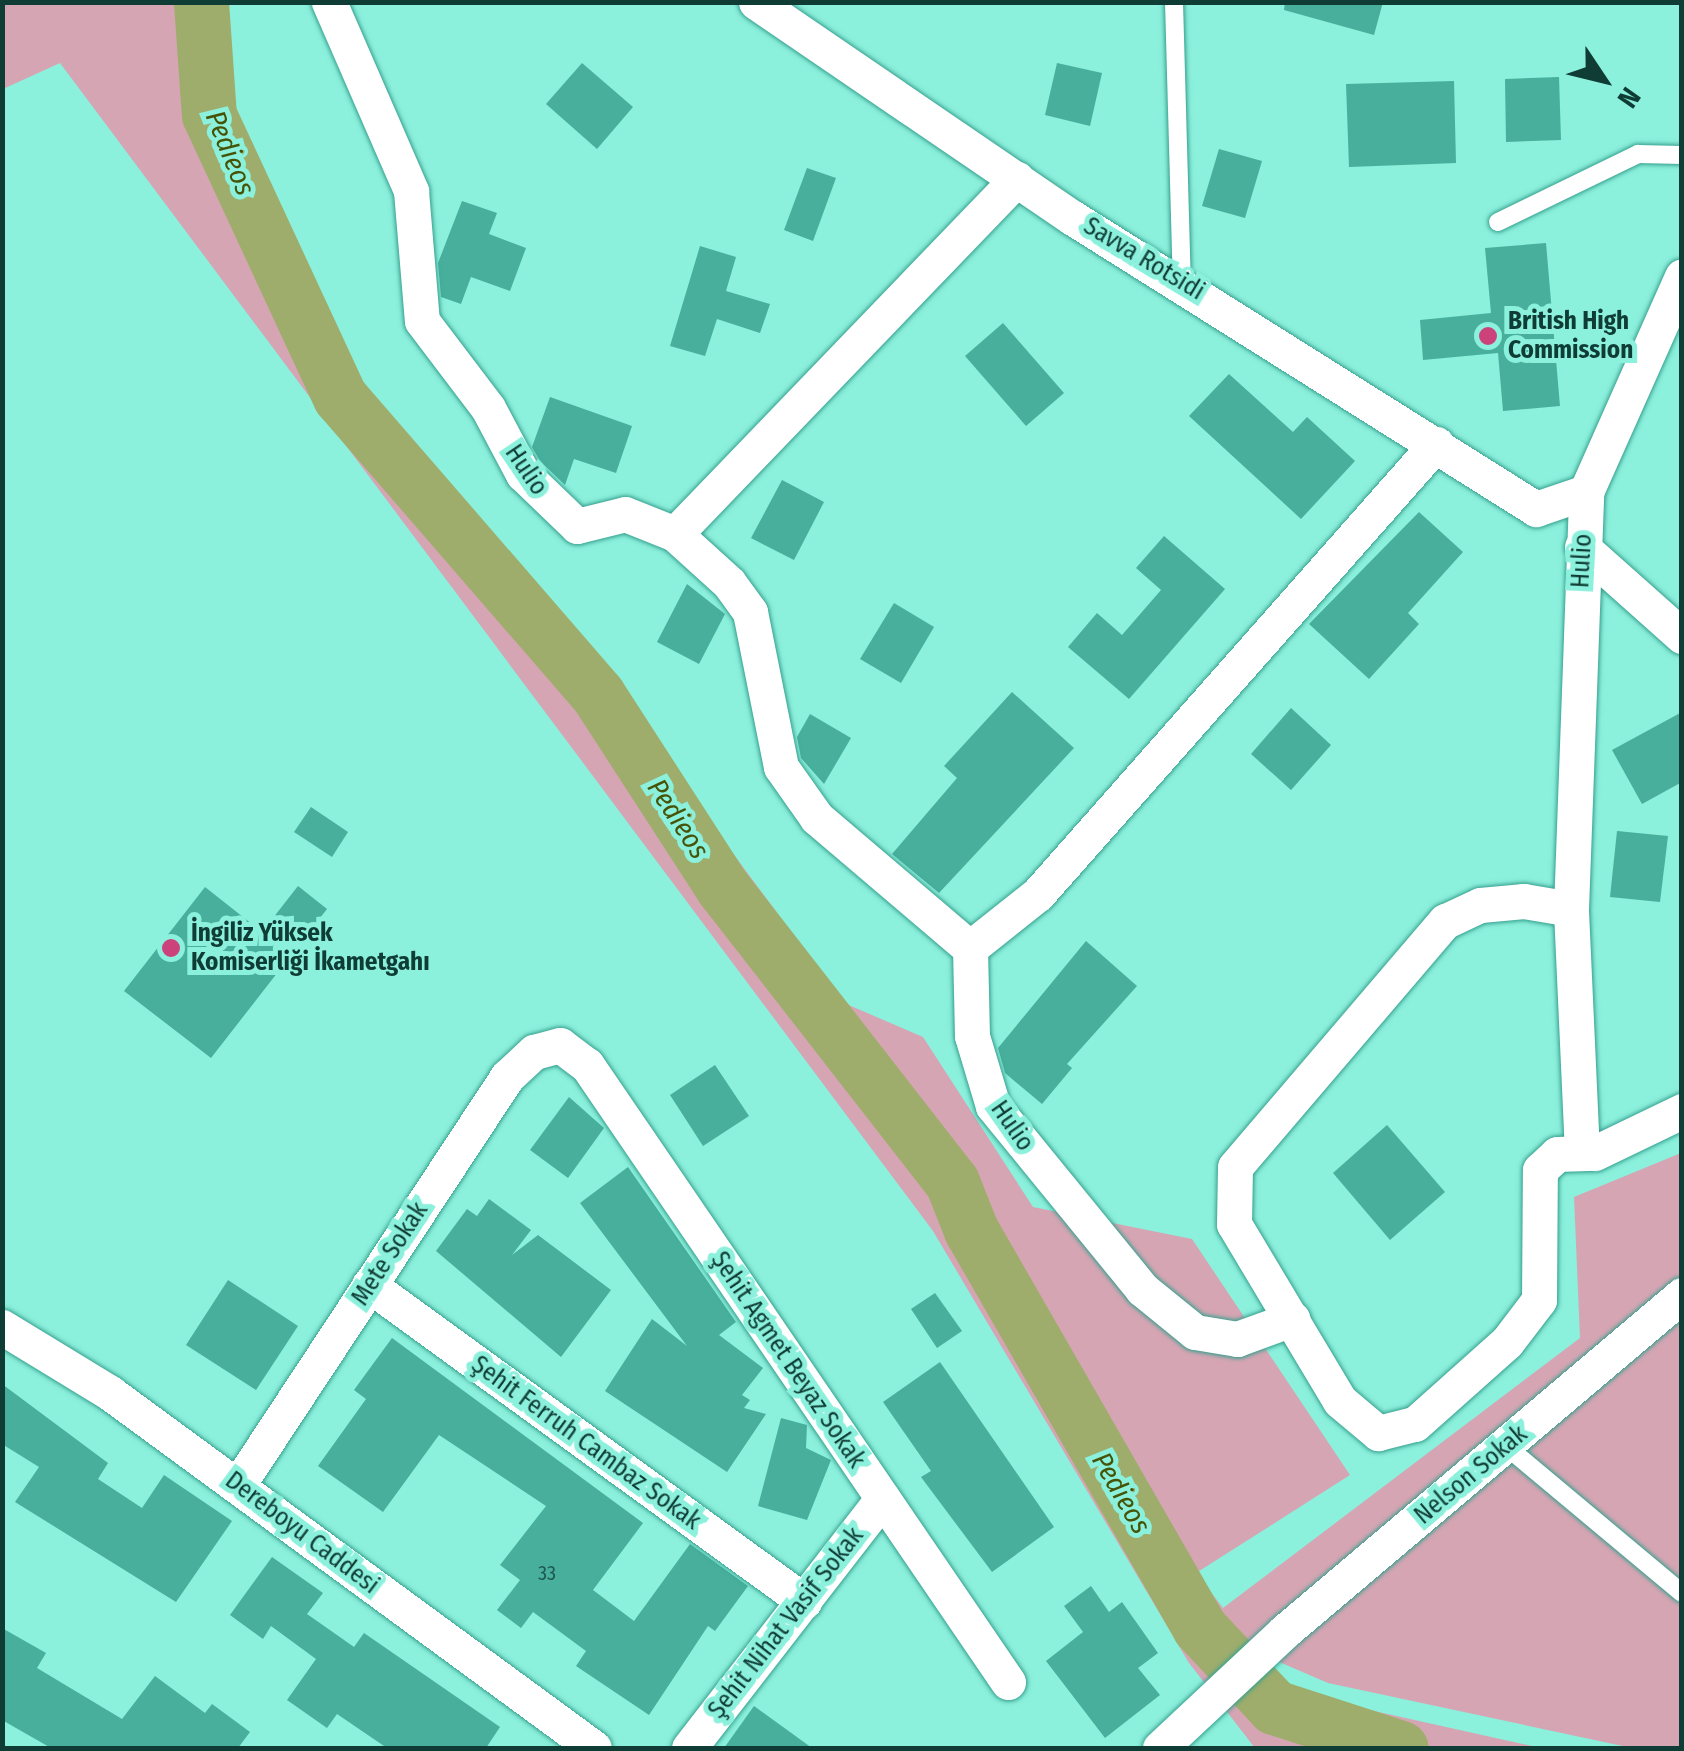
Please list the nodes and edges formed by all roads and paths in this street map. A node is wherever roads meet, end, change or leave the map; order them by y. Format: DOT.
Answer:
graph roads {
  1 [pos="329,2"];
  2 [pos="756,2"];
  3 [pos="1174,2"];
  4 [pos="1682,156"];
  5 [pos="1017,180"];
  6 [pos="1498,222"];
  7 [pos="1682,276"];
  8 [pos="1182,280"];
  9 [pos="1436,444"];
  10 [pos="1586,492"];
  11 [pos="675,534"];
  12 [pos="1582,547"];
  13 [pos="1682,636"];
  14 [pos="1571,909"];
  15 [pos="970,948"];
  16 [pos="560,1045"];
  17 [pos="1682,1111"];
  18 [pos="1582,1153"];
  19 [pos="369,1285"];
  20 [pos="1682,1294"];
  21 [pos="1292,1320"];
  22 [pos="2,1327"];
  23 [pos="1506,1446"];
  24 [pos="238,1485"];
  25 [pos="883,1498"];
  26 [pos="1682,1593"];
  27 [pos="804,1600"];
  28 [pos="1008,1682"];
  29 [pos="594,1748"];
  30 [pos="689,1748"];
  31 [pos="1160,1748"];
  1 -- 11 [label="street, Hulio"];
  2 -- 5 [label="street, Savva Rotsidi"];
  3 -- 8 [label="lane"];
  4 -- 6 [label="lane"];
  5 -- 8 [label="street, Savva Rotsidi"];
  5 -- 11 [label="street"];
  7 -- 10 [label="street, Hulio"];
  8 -- 9 [label="street, Savva Rotsidi"];
  9 -- 10 [label="street, Savva Rotsidi"];
  9 -- 15 [label="street"];
  10 -- 12 [label="street, Hulio"];
  11 -- 15 [label="street, Hulio"];
  12 -- 13 [label="street"];
  12 -- 14 [label="street, Hulio"];
  14 -- 18 [label="street, Hulio"];
  14 -- 21 [label="street"];
  15 -- 21 [label="street, Hulio"];
  16 -- 19 [label="street, Mete Sokak"];
  16 -- 25 [label="street, Şehit Agmet Beyaz Sokak"];
  17 -- 18 [label="street"];
  18 -- 21 [label="street"];
  19 -- 24 [label="street, Mete Sokak"];
  19 -- 27 [label="street, Şehit Ferruh Cambaz Sokak"];
  20 -- 23 [label="street, Nelson Sokak"];
  22 -- 24 [label="street, Dereboyu Caddesi"];
  23 -- 26 [label="lane"];
  23 -- 31 [label="street, Nelson Sokak"];
  24 -- 29 [label="street, Dereboyu Caddesi"];
  25 -- 27 [label="street, Şehit Nihat Vasif Sokak"];
  25 -- 28 [label="street, Şehit Agmet Beyaz Sokak"];
  27 -- 30 [label="street, Şehit Nihat Vasif Sokak"];
}
